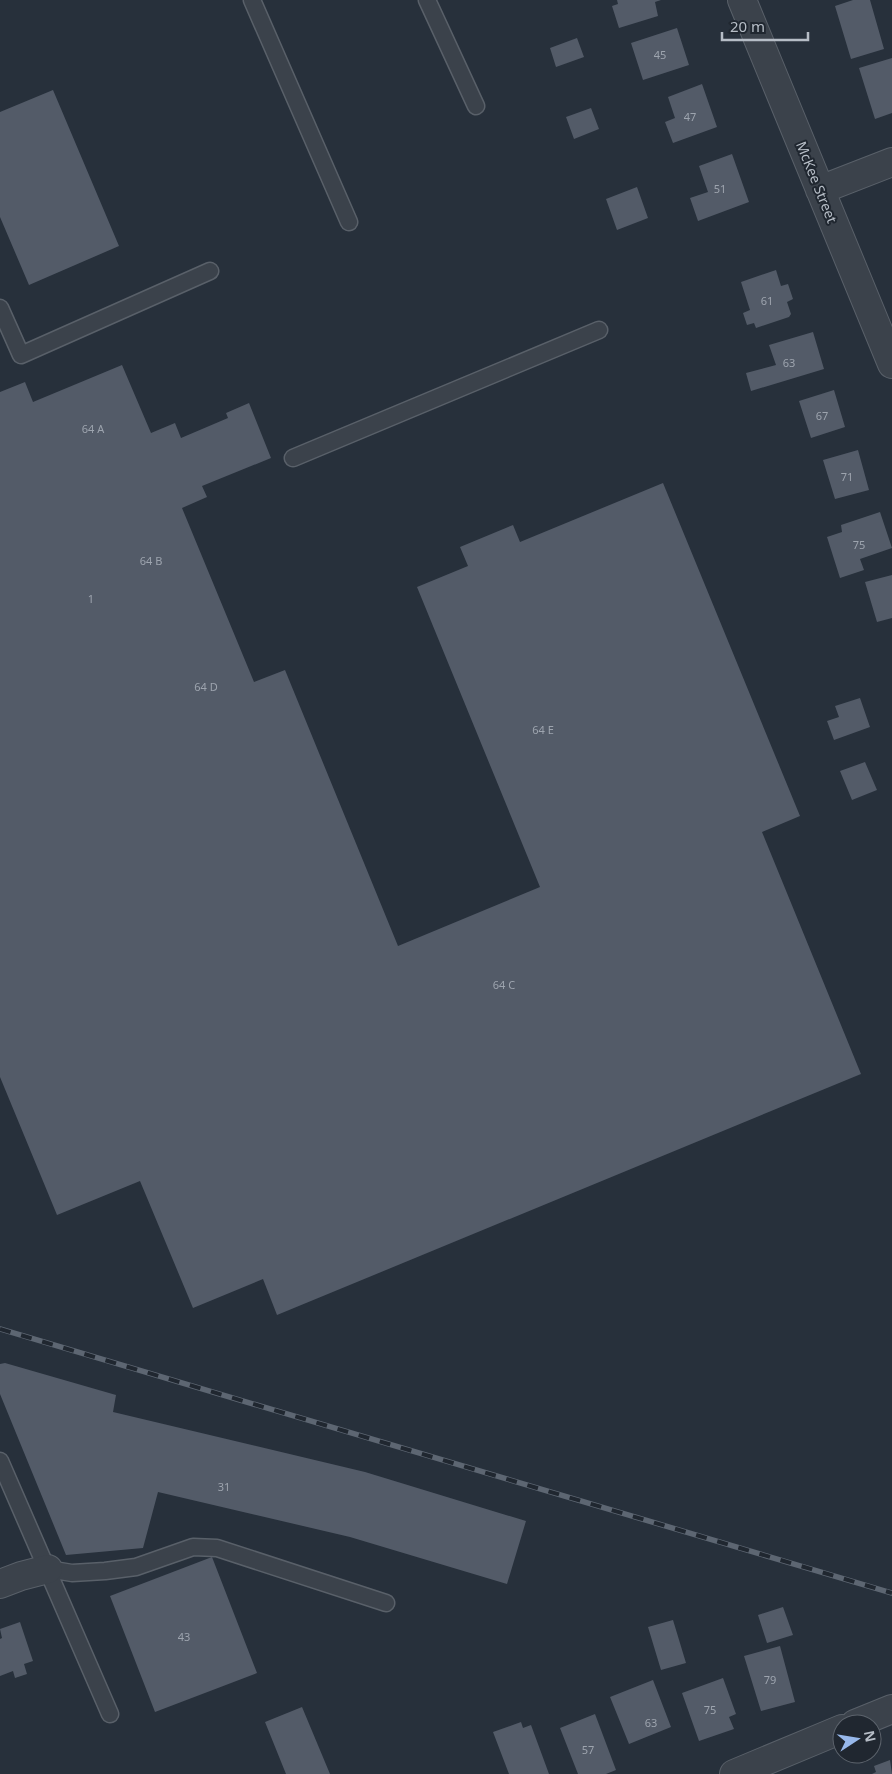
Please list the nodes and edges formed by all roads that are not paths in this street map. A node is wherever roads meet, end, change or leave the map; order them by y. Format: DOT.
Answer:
graph roads {
  1 [pos="252,0"];
  2 [pos="427,0"];
  3 [pos="742,0"];
  4 [pos="476,106"];
  5 [pos="892,162"];
  6 [pos="820,190"];
  7 [pos="349,222"];
  8 [pos="210,272"];
  9 [pos="0,308"];
  10 [pos="599,330"];
  11 [pos="892,364"];
  12 [pos="293,458"];
  13 [pos="0,1461"];
  14 [pos="48,1570"];
  15 [pos="0,1584"];
  16 [pos="386,1603"];
  17 [pos="892,1708"];
  18 [pos="110,1714"];
  19 [pos="878,1714"];
  20 [pos="832,1733"];
  21 [pos="734,1774"];
  1 -- 7 [label="lane"];
  2 -- 4 [label="lane"];
  3 -- 6 [label="street, McKee Street"];
  5 -- 6 [label="street"];
  6 -- 11 [label="street, McKee Street"];
  8 -- 9 [label="lane"];
  10 -- 12 [label="lane"];
  13 -- 14 [label="lane"];
  14 -- 15 [label="street"];
  14 -- 16 [label="lane"];
  14 -- 18 [label="lane"];
  17 -- 19 [label="street"];
  20 -- 21 [label="street"];
}
